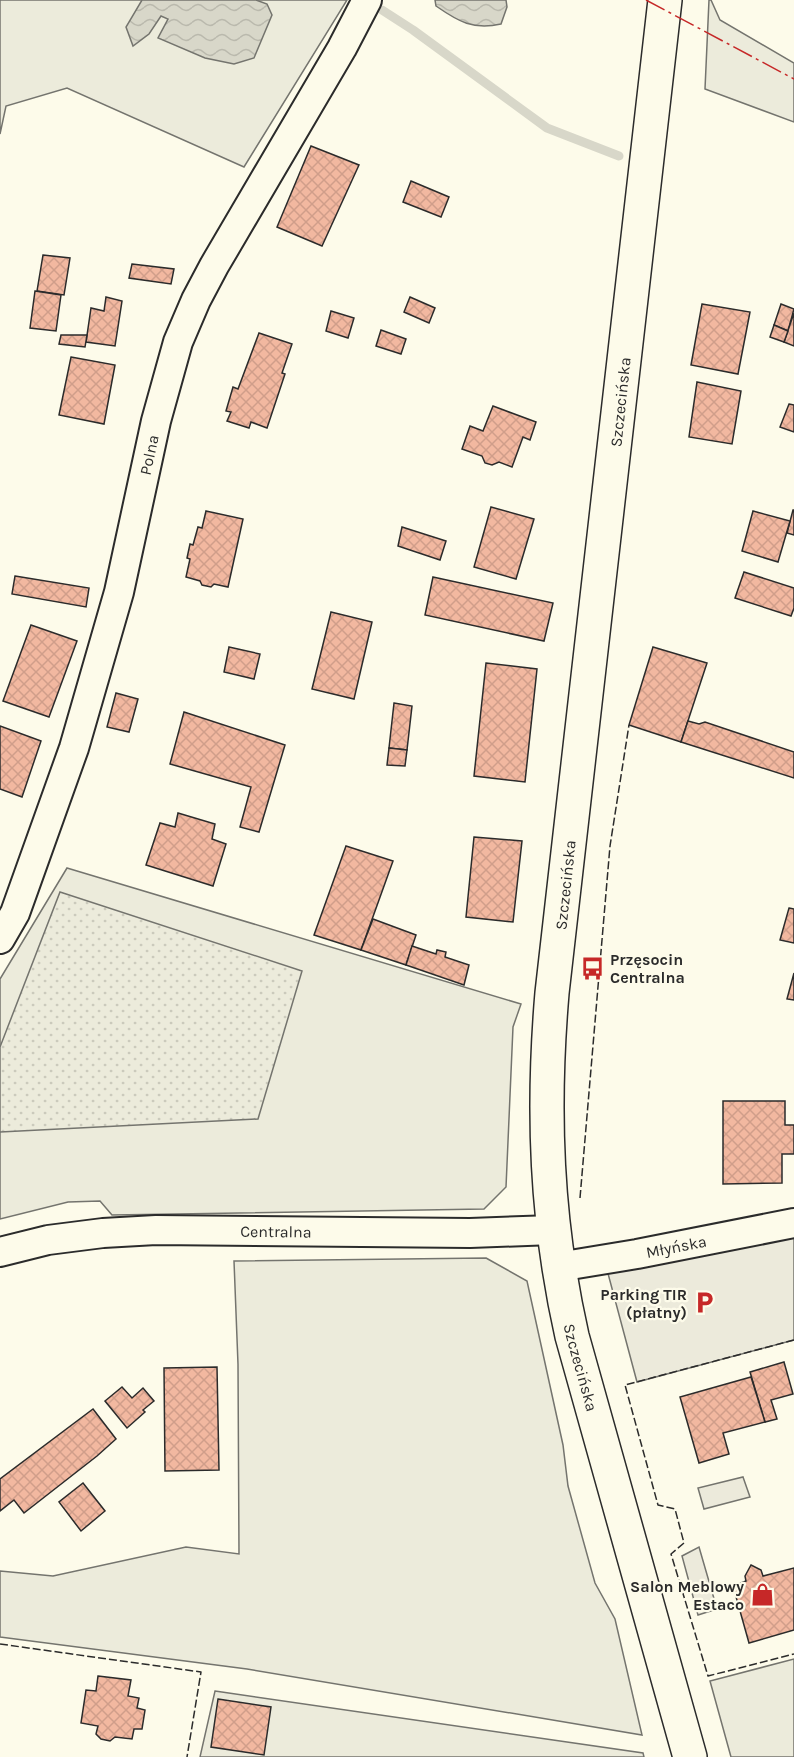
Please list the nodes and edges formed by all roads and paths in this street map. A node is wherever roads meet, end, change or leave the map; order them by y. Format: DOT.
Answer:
graph roads {
  1 [pos="367,0"];
  2 [pos="666,0"];
  3 [pos="0,939"];
  4 [pos="794,1223"];
  5 [pos="553,1230"];
  6 [pos="0,1252"];
  7 [pos="558,1267"];
  8 [pos="690,1757"];
  1 -- 3 [label="street, Polna"];
  2 -- 5 [label="street, Szczecińska"];
  4 -- 7 [label="street, Młyńska"];
  5 -- 6 [label="street, Centralna"];
  5 -- 7 [label="street, Szczecińska"];
  7 -- 8 [label="street, Szczecińska"];
}
